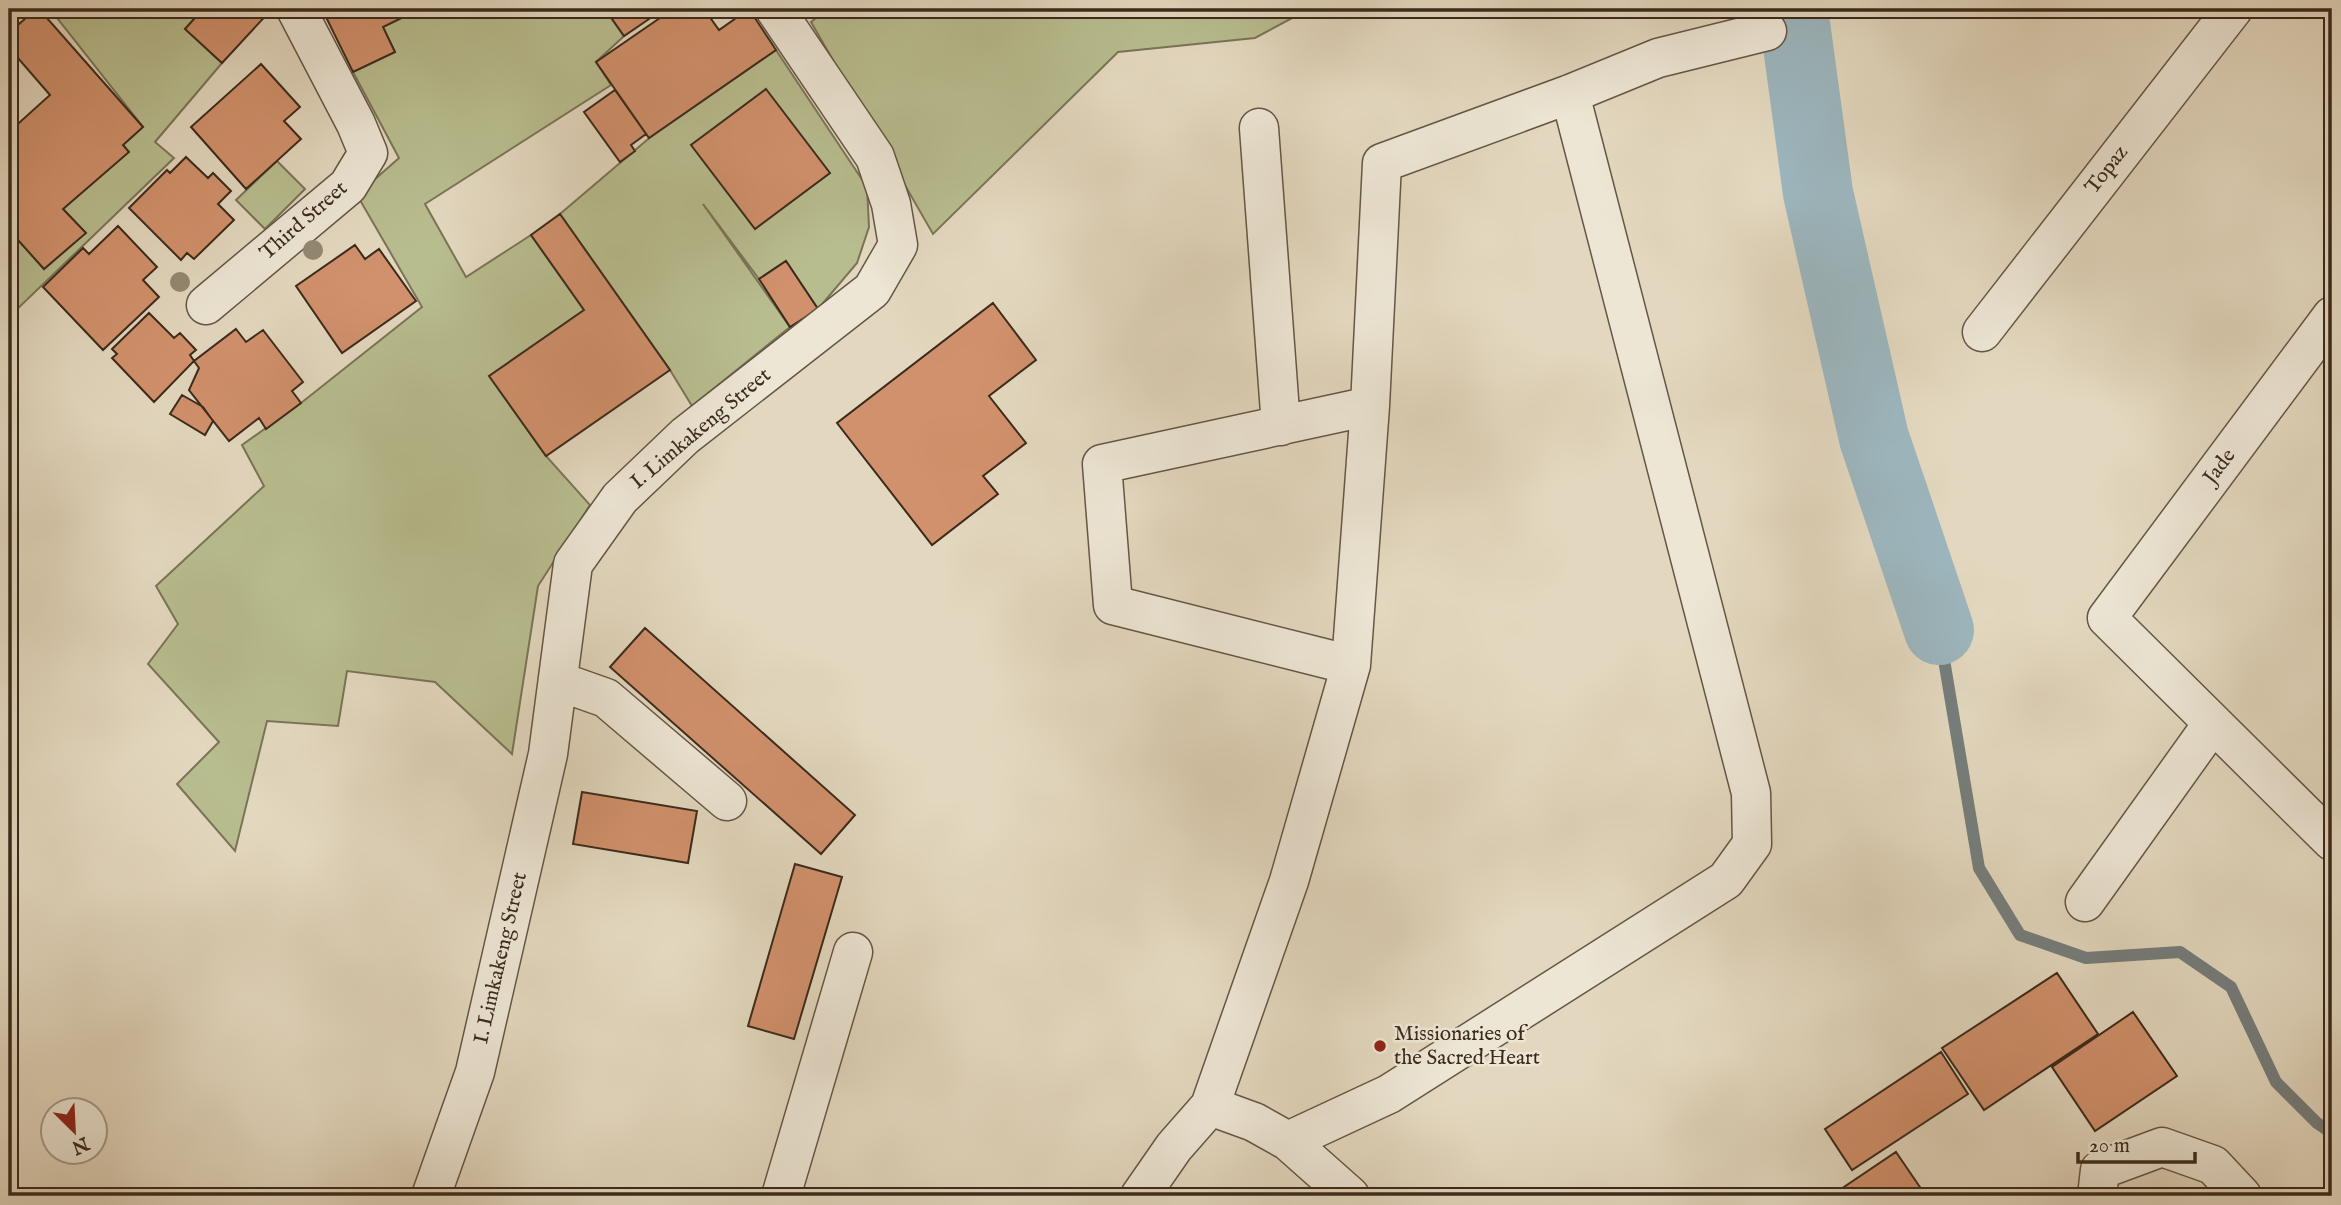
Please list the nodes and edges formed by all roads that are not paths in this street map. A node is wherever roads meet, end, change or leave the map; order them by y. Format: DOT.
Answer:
graph roads {
  1 [pos="296,9"];
  2 [pos="775,9"];
  3 [pos="2233,9"];
  4 [pos="1767,31"];
  5 [pos="1570,94"];
  6 [pos="1259,128"];
  7 [pos="206,305"];
  8 [pos="2332,316"];
  9 [pos="1982,332"];
  10 [pos="1370,406"];
  11 [pos="1281,426"];
  12 [pos="1351,665"];
  13 [pos="558,681"];
  14 [pos="2213,723"];
  15 [pos="727,801"];
  16 [pos="2332,841"];
  17 [pos="2085,902"];
  18 [pos="853,952"];
  19 [pos="1210,1106"];
  20 [pos="1289,1141"];
  21 [pos="431,1196"];
  22 [pos="781,1196"];
  23 [pos="1140,1196"];
  24 [pos="1350,1196"];
  25 [pos="2097,1196"];
  26 [pos="2242,1196"];
  1 -- 7 [label="street, Third Street"];
  2 -- 13 [label="street, I. Limkakeng Street"];
  3 -- 9 [label="street, Topaz"];
  4 -- 5 [label="street"];
  5 -- 10 [label="street"];
  5 -- 20 [label="street"];
  6 -- 11 [label="street"];
  8 -- 14 [label="street, Jade"];
  10 -- 11 [label="street"];
  10 -- 12 [label="street"];
  11 -- 12 [label="street"];
  12 -- 19 [label="street"];
  13 -- 15 [label="street"];
  13 -- 21 [label="street, I. Limkakeng Street"];
  14 -- 16 [label="street"];
  14 -- 17 [label="street"];
  18 -- 22 [label="street"];
  19 -- 20 [label="street"];
  19 -- 23 [label="street"];
  20 -- 24 [label="street"];
  25 -- 26 [label="street"];
}
